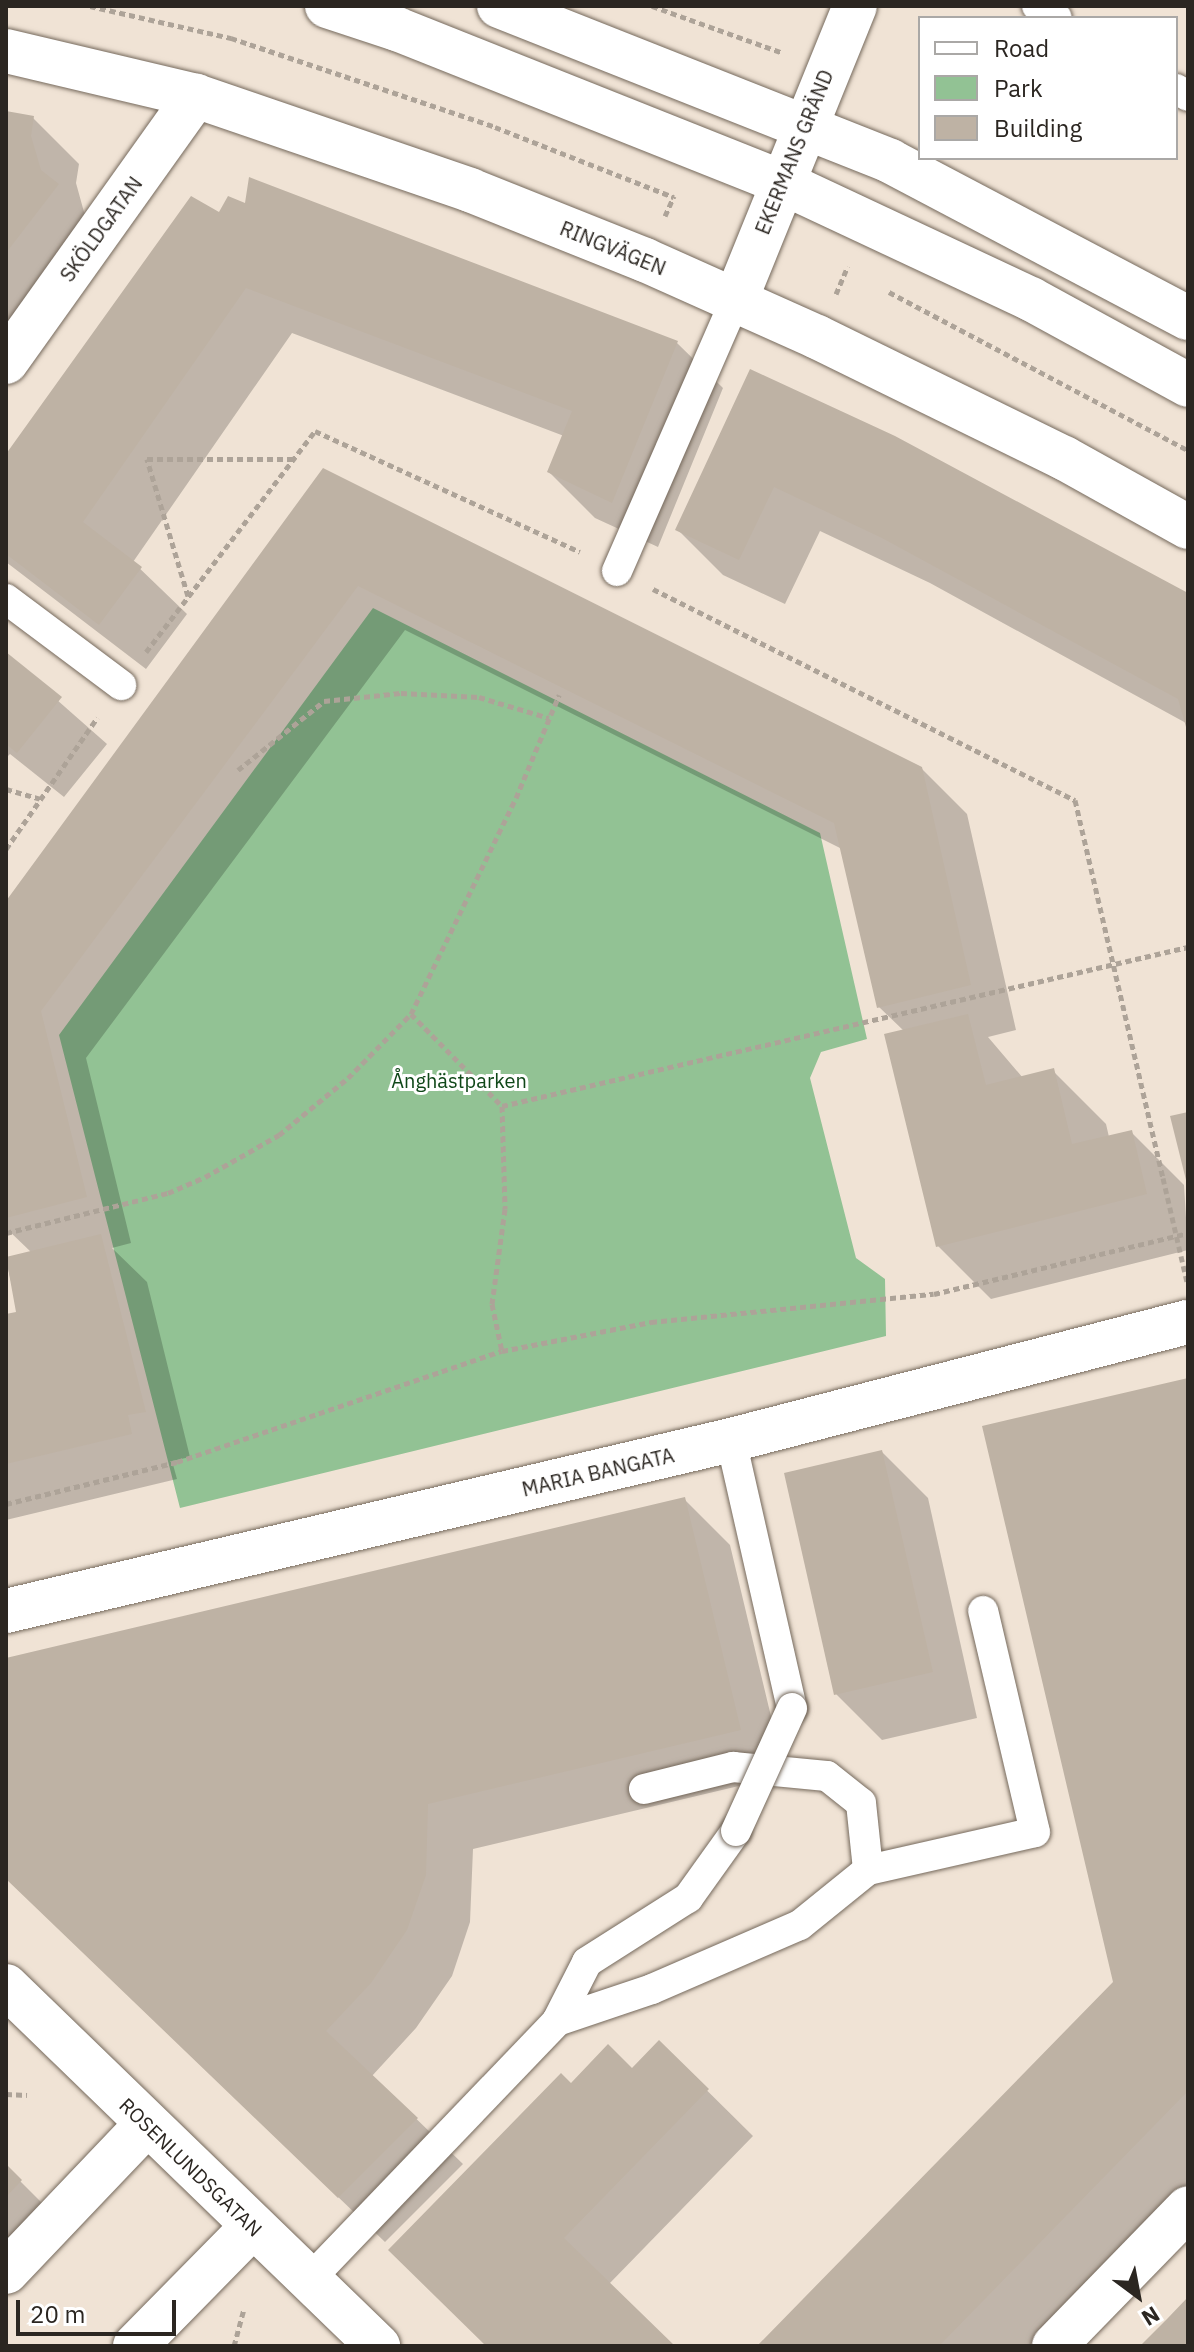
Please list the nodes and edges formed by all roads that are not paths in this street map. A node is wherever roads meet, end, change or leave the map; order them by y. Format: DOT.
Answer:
graph roads {
  1 [pos="327,6"];
  2 [pos="499,6"];
  3 [pos="855,6"];
  4 [pos="6,51"];
  5 [pos="196,96"];
  6 [pos="804,125"];
  7 [pos="781,182"];
  8 [pos="736,299"];
  9 [pos="1188,318"];
  10 [pos="6,362"];
  11 [pos="1188,385"];
  12 [pos="1188,527"];
  13 [pos="617,571"];
  14 [pos="6,599"];
  15 [pos="121,685"];
  16 [pos="1187,1302"];
  17 [pos="731,1440"];
  18 [pos="6,1611"];
  19 [pos="983,1611"];
  20 [pos="644,1789"];
  21 [pos="868,1870"];
  22 [pos="6,1986"];
  23 [pos="557,2021"];
  24 [pos="146,2125"];
  25 [pos="1188,2208"];
  26 [pos="253,2226"];
  27 [pos="6,2272"];
  28 [pos="309,2280"];
  29 [pos="135,2346"];
  30 [pos="378,2346"];
  31 [pos="1054,2346"];
  1 -- 7 [label="street"];
  2 -- 6 [label="street"];
  3 -- 6 [label="street, EKERMANS GRÄND"];
  4 -- 5 [label="street, RINGVÄGEN"];
  5 -- 8 [label="street, RINGVÄGEN"];
  5 -- 10 [label="street, SKÖLDGATAN"];
  6 -- 7 [label="street, EKERMANS GRÄND"];
  6 -- 9 [label="street"];
  7 -- 8 [label="street, EKERMANS GRÄND"];
  7 -- 11 [label="street"];
  8 -- 12 [label="street, RINGVÄGEN"];
  8 -- 13 [label="lane"];
  14 -- 15 [label="lane"];
  16 -- 17 [label="street, MARIA BANGATA"];
  17 -- 18 [label="street, MARIA BANGATA"];
  17 -- 23 [label="lane, bridge"];
  19 -- 21 [label="lane"];
  20 -- 21 [label="lane"];
  21 -- 23 [label="lane"];
  22 -- 24 [label="street, ROSENLUNDSGATAN"];
  23 -- 28 [label="lane"];
  24 -- 26 [label="street, ROSENLUNDSGATAN"];
  24 -- 27 [label="street"];
  25 -- 31 [label="street"];
  26 -- 28 [label="street, ROSENLUNDSGATAN"];
  26 -- 29 [label="street"];
  28 -- 30 [label="street, ROSENLUNDSGATAN"];
}
